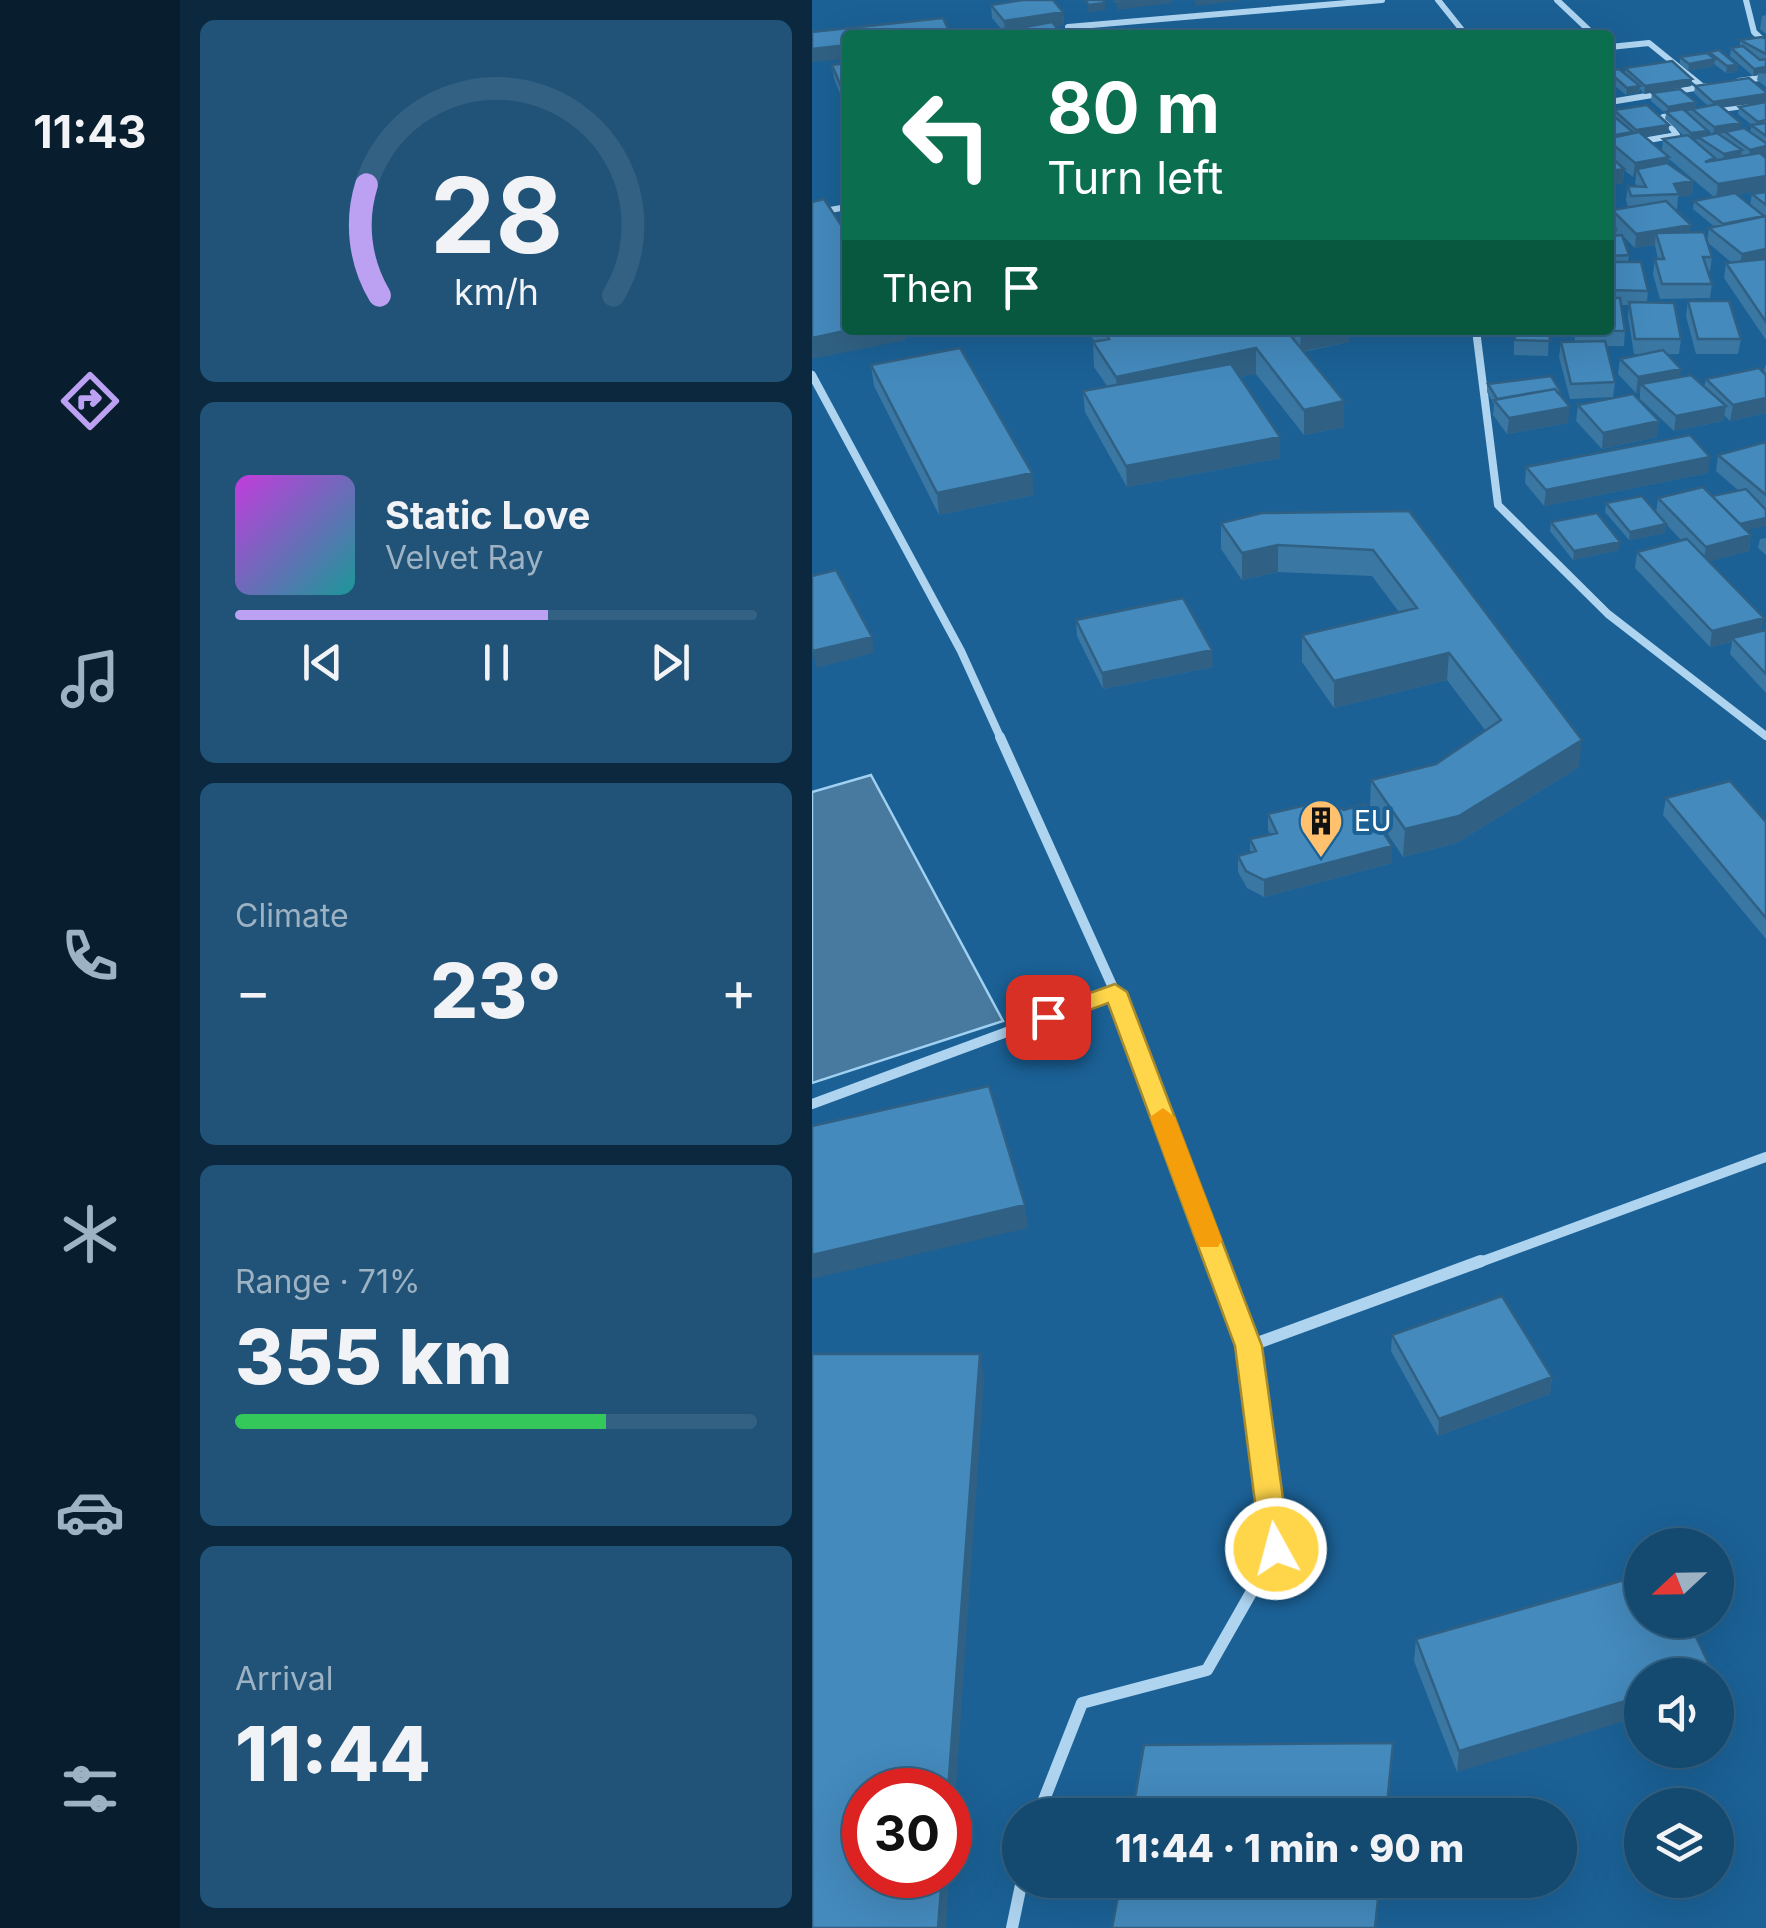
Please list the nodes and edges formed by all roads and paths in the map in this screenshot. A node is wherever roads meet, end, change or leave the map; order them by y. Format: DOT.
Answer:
graph roads {
  1 [pos="1382,0"];
  2 [pos="1438,0"];
  3 [pos="1557,0"];
  4 [pos="1746,0"];
  5 [pos="1069,30"];
  6 [pos="1462,30"];
  7 [pos="1589,30"];
  8 [pos="1766,44"];
  9 [pos="1614,47"];
  10 [pos="1766,77"];
  11 [pos="1734,82"];
  12 [pos="1718,84"];
  13 [pos="1702,86"];
  14 [pos="1614,101"];
  15 [pos="1766,102"];
  16 [pos="1626,144"];
  17 [pos="842,208"];
  18 [pos="812,213"];
  19 [pos="1477,335"];
  20 [pos="812,375"];
  21 [pos="816,393"];
  22 [pos="1766,736"];
  23 [pos="1115,992"];
  24 [pos="812,1104"];
  25 [pos="1766,1157"];
  26 [pos="1249,1346"];
  27 [pos="1045,1798"];
  28 [pos="1018,1898"];
  29 [pos="1012,1928"];
  1 -- 5 [label="street"];
  2 -- 6 [label="street"];
  3 -- 7 [label="street"];
  4 -- 8 [label="street"];
  9 -- 13 [label="street"];
  10 -- 11 [label="street"];
  12 -- 13 [label="street"];
  13 -- 14 [label="street"];
  15 -- 16 [label="street"];
  17 -- 18 [label="street"];
  19 -- 22 [label="street"];
  20 -- 21 [label="street"];
  21 -- 23 [label="street"];
  23 -- 24 [label="street"];
  23 -- 26 [label="street"];
  25 -- 26 [label="street"];
  26 -- 27 [label="street"];
  28 -- 29 [label="street"];
}
